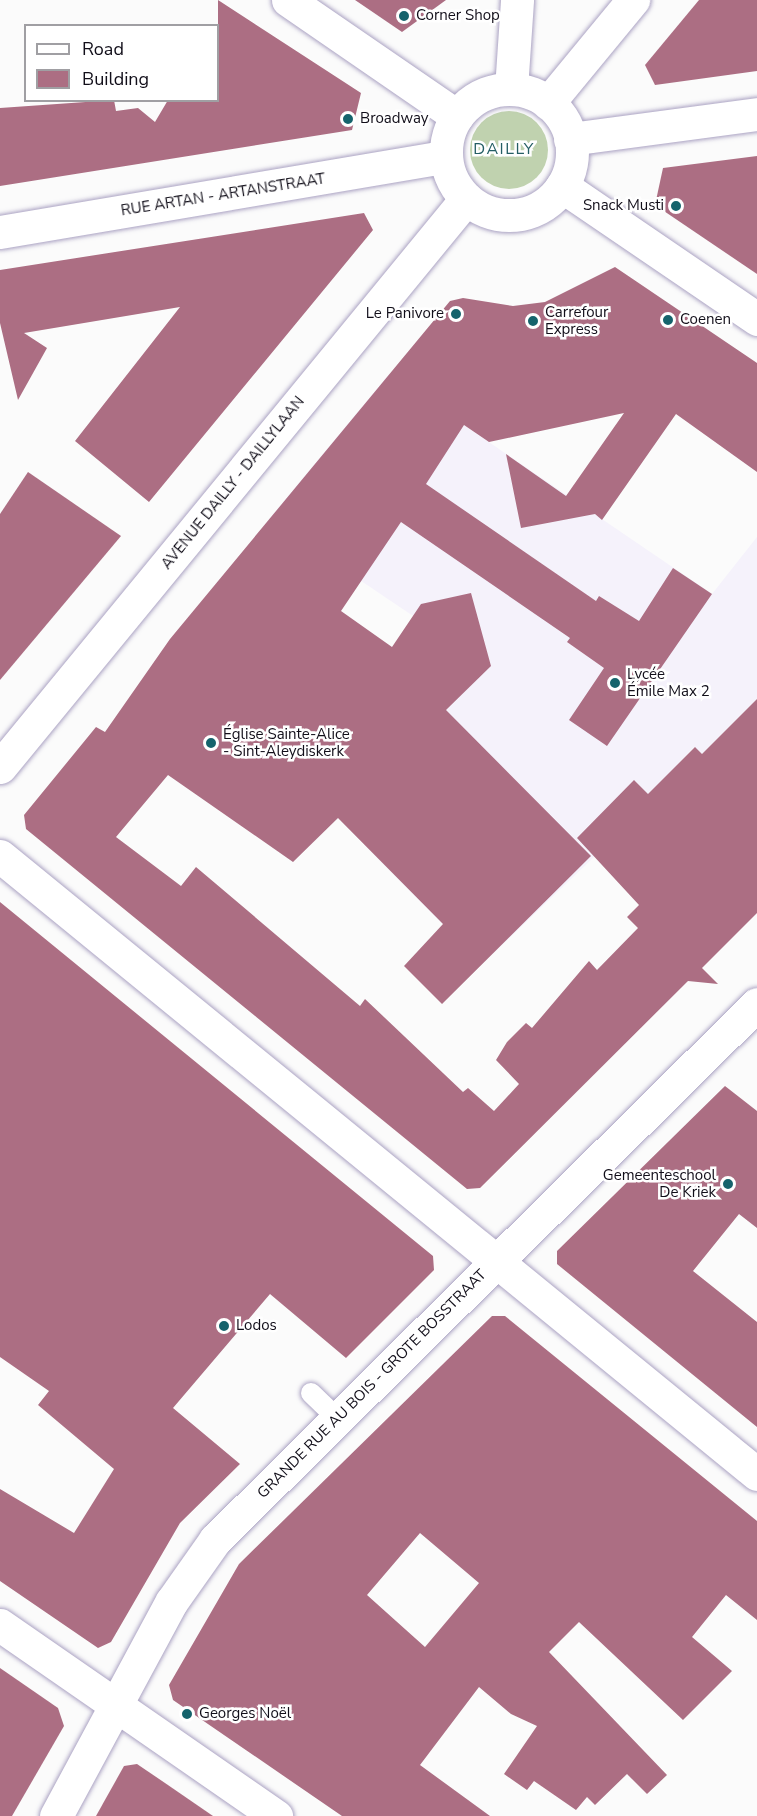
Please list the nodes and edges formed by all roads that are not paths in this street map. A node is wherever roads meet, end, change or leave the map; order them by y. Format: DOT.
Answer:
graph roads {
  1 [pos="288,0"];
  2 [pos="517,0"];
  3 [pos="633,0"];
  4 [pos="511,89"];
  5 [pos="548,103"];
  6 [pos="757,114"];
  7 [pos="457,116"];
  8 [pos="570,139"];
  9 [pos="446,157"];
  10 [pos="562,186"];
  11 [pos="466,199"];
  12 [pos="0,232"];
  13 [pos="757,319"];
  14 [pos="0,767"];
  15 [pos="0,856"];
  16 [pos="757,1004"];
  17 [pos="497,1261"];
  18 [pos="311,1393"];
  19 [pos="337,1418"];
  20 [pos="757,1474"];
  21 [pos="0,1625"];
  22 [pos="117,1706"];
  23 [pos="56,1816"];
  24 [pos="276,1816"];
  1 -- 7 [label="street"];
  2 -- 4 [label="street"];
  3 -- 5 [label="street"];
  4 -- 5 [label="street"];
  4 -- 7 [label="street"];
  5 -- 8 [label="street"];
  6 -- 8 [label="street"];
  7 -- 9 [label="street"];
  8 -- 10 [label="street"];
  9 -- 11 [label="street"];
  9 -- 12 [label="street, RUE ARTAN - ARTANSTRAAT"];
  10 -- 11 [label="street"];
  10 -- 13 [label="street"];
  11 -- 14 [label="street, AVENUE DAILLY - DAILLYLAAN"];
  15 -- 17 [label="street"];
  16 -- 17 [label="street, GRANDE RUE AU BOIS - GROTE BOSSTRAAT"];
  17 -- 19 [label="street, GRANDE RUE AU BOIS - GROTE BOSSTRAAT"];
  17 -- 20 [label="street"];
  18 -- 19 [label="lane"];
  19 -- 22 [label="street, GRANDE RUE AU BOIS - GROTE BOSSTRAAT"];
  21 -- 22 [label="street"];
  22 -- 23 [label="street, GRANDE RUE AU BOIS - GROTE BOSSTRAAT"];
  22 -- 24 [label="street"];
}
